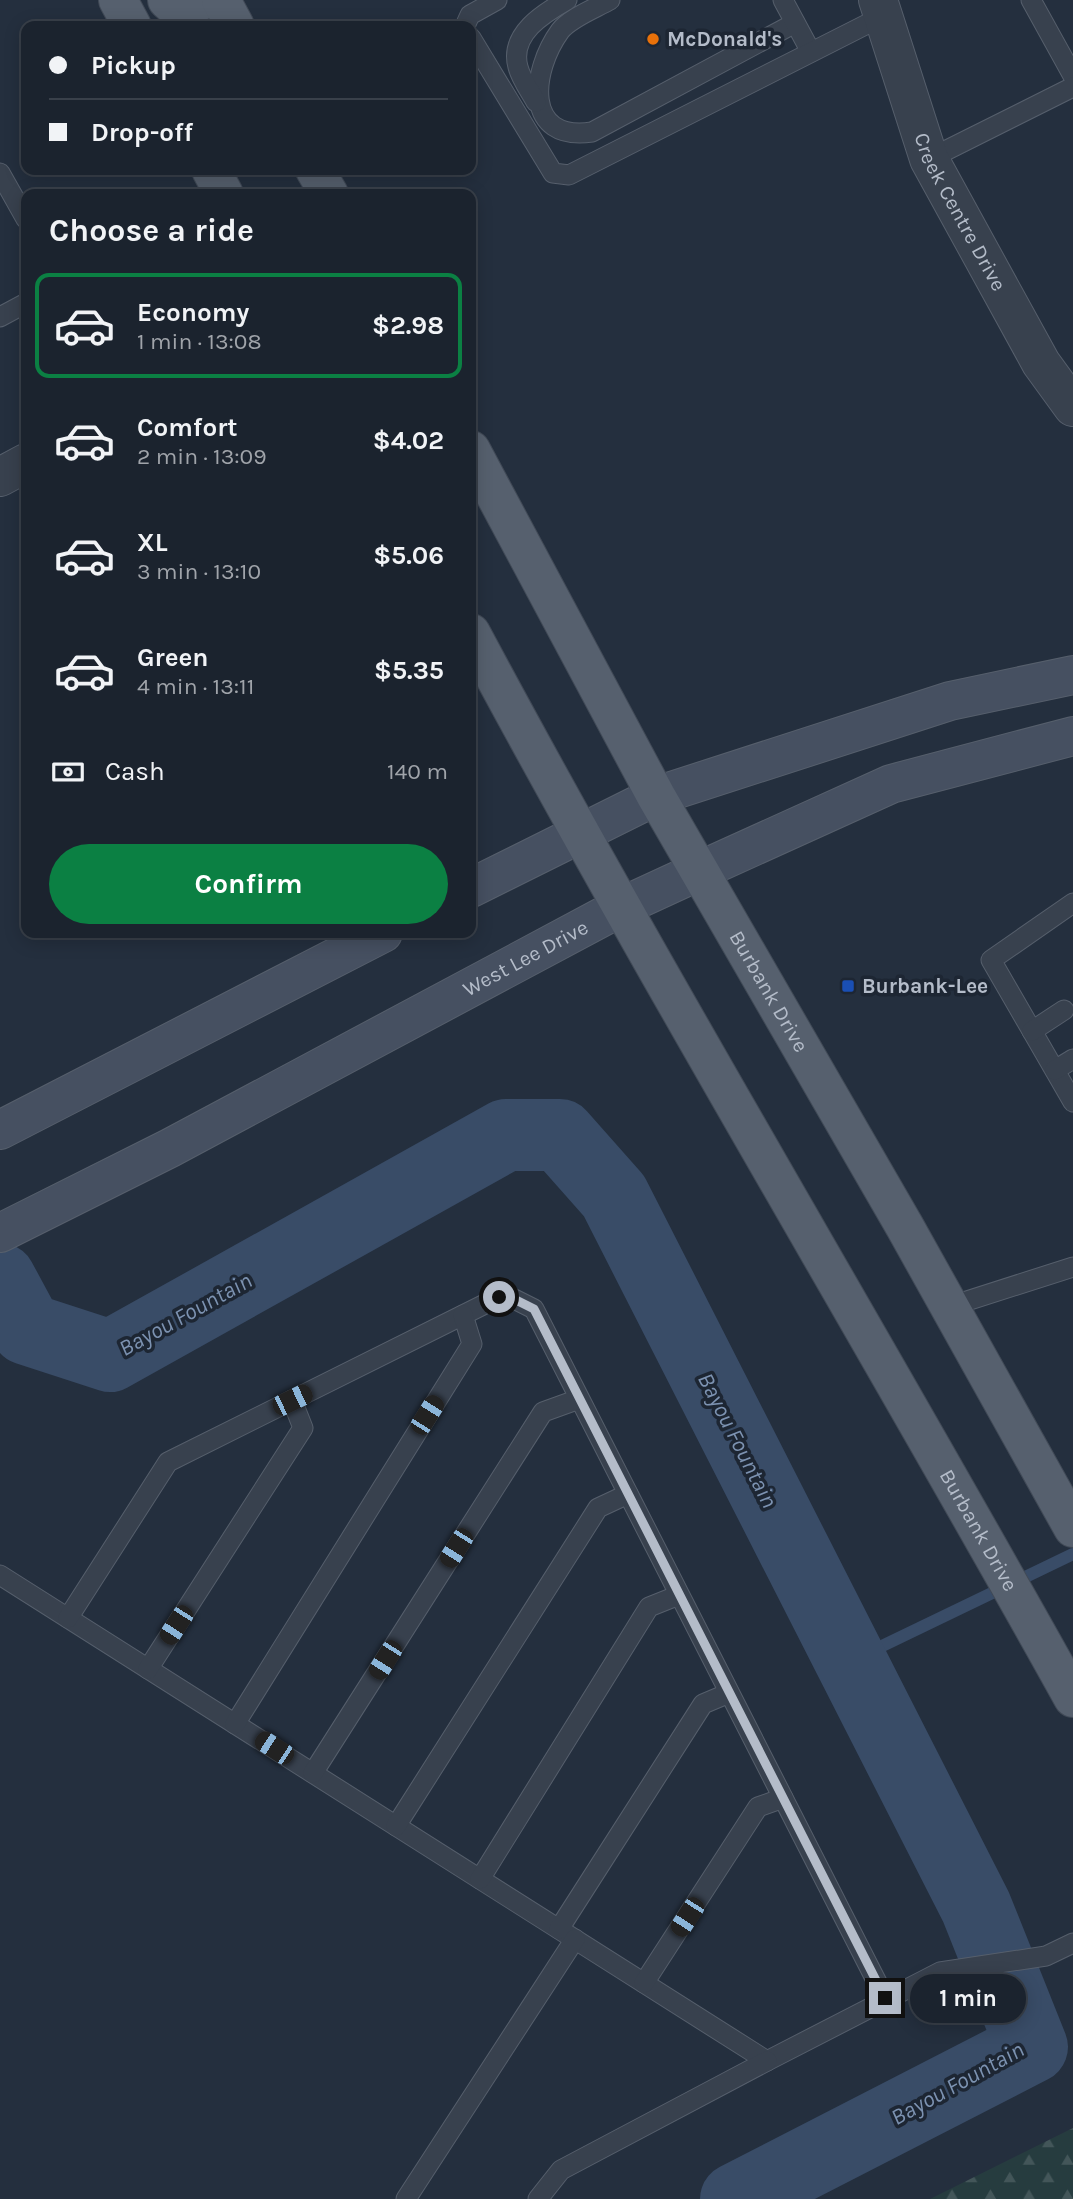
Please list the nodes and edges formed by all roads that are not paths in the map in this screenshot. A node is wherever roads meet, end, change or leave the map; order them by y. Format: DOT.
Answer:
graph roads {
  1 [pos="118,0"];
  2 [pos="167,0"];
  3 [pos="203,0"];
  4 [pos="220,0"];
  5 [pos="497,0"];
  6 [pos="566,0"];
  7 [pos="610,0"];
  8 [pos="783,0"];
  9 [pos="1031,0"];
  10 [pos="881,8"];
  11 [pos="129,21"];
  12 [pos="232,21"];
  13 [pos="467,21"];
  14 [pos="795,23"];
  15 [pos="476,46"];
  16 [pos="811,52"];
  17 [pos="1073,76"];
  18 [pos="1073,86"];
  19 [pos="540,110"];
  20 [pos="929,159"];
  21 [pos="0,173"];
  22 [pos="21,210"];
  23 [pos="21,306"];
  24 [pos="0,317"];
  25 [pos="1073,407"];
  26 [pos="476,459"];
  27 [pos="21,466"];
  28 [pos="0,477"];
  29 [pos="476,642"];
  30 [pos="1073,675"];
  31 [pos="1073,736"];
  32 [pos="656,796"];
  33 [pos="578,833"];
  34 [pos="699,871"];
  35 [pos="476,885"];
  36 [pos="1073,903"];
  37 [pos="621,907"];
  38 [pos="373,938"];
  39 [pos="1064,1010"];
  40 [pos="1032,1031"];
  41 [pos="1073,1059"];
  42 [pos="1055,1070"];
  43 [pos="1073,1102"];
  44 [pos="0,1130"];
  45 [pos="0,1233"];
  46 [pos="1073,1267"];
  47 [pos="948,1307"];
  48 [pos="463,1315"];
  49 [pos="579,1399"];
  50 [pos="292,1400"];
  51 [pos="628,1494"];
  52 [pos="1073,1528"];
  53 [pos="0,1575"];
  54 [pos="679,1595"];
  55 [pos="68,1618"];
  56 [pos="148,1669"];
  57 [pos="729,1693"];
  58 [pos="1073,1698"];
  59 [pos="235,1724"];
  60 [pos="313,1773"];
  61 [pos="783,1798"];
  62 [pos="396,1826"];
  63 [pos="480,1879"];
  64 [pos="567,1934"];
  65 [pos="1073,1943"];
  66 [pos="644,1983"];
  67 [pos="885,1998"];
  68 [pos="767,2061"];
  69 [pos="406,2199"];
  70 [pos="538,2199"];
  1 -- 11 [label="main road"];
  2 -- 3 [label="main road"];
  4 -- 12 [label="main road"];
  5 -- 13 [label="lane"];
  6 -- 19 [label="lane"];
  7 -- 19 [label="lane"];
  8 -- 14 [label="lane"];
  9 -- 17 [label="lane"];
  10 -- 16 [label="lane"];
  10 -- 20 [label="street, Creek Centre Drive"];
  14 -- 16 [label="lane"];
  14 -- 19 [label="lane"];
  15 -- 16 [label="lane"];
  18 -- 20 [label="lane"];
  20 -- 25 [label="street, Creek Centre Drive"];
  21 -- 22 [label="lane"];
  23 -- 24 [label="lane"];
  26 -- 32 [label="main road, Burbank Drive"];
  27 -- 28 [label="street"];
  29 -- 33 [label="main road, Burbank Drive"];
  30 -- 32 [label="main road"];
  31 -- 34 [label="main road, West Lee Drive"];
  32 -- 33 [label="main road"];
  32 -- 34 [label="main road, Burbank Drive"];
  33 -- 35 [label="main road"];
  33 -- 37 [label="main road, Burbank Drive"];
  34 -- 37 [label="main road, West Lee Drive"];
  34 -- 47 [label="main road, Burbank Drive"];
  36 -- 40 [label="lane"];
  37 -- 45 [label="main road, West Lee Drive"];
  37 -- 58 [label="main road, Burbank Drive"];
  38 -- 44 [label="main road"];
  39 -- 40 [label="lane"];
  40 -- 42 [label="lane"];
  41 -- 42 [label="lane"];
  42 -- 43 [label="lane"];
  46 -- 47 [label="lane"];
  47 -- 52 [label="main road, Burbank Drive"];
  48 -- 49 [label="lane"];
  48 -- 50 [label="lane"];
  48 -- 59 [label="lane"];
  49 -- 51 [label="lane"];
  49 -- 60 [label="lane"];
  50 -- 55 [label="lane"];
  50 -- 56 [label="lane"];
  51 -- 54 [label="lane"];
  51 -- 62 [label="lane"];
  53 -- 55 [label="lane"];
  54 -- 57 [label="lane"];
  54 -- 63 [label="lane"];
  55 -- 56 [label="lane"];
  56 -- 59 [label="lane"];
  57 -- 61 [label="lane"];
  57 -- 64 [label="lane"];
  59 -- 60 [label="lane"];
  60 -- 62 [label="lane"];
  61 -- 66 [label="lane"];
  61 -- 67 [label="lane"];
  62 -- 63 [label="lane"];
  63 -- 64 [label="lane"];
  64 -- 66 [label="lane"];
  64 -- 69 [label="lane"];
  65 -- 67 [label="lane"];
  66 -- 68 [label="lane"];
  67 -- 68 [label="lane"];
  68 -- 70 [label="lane"];
}
